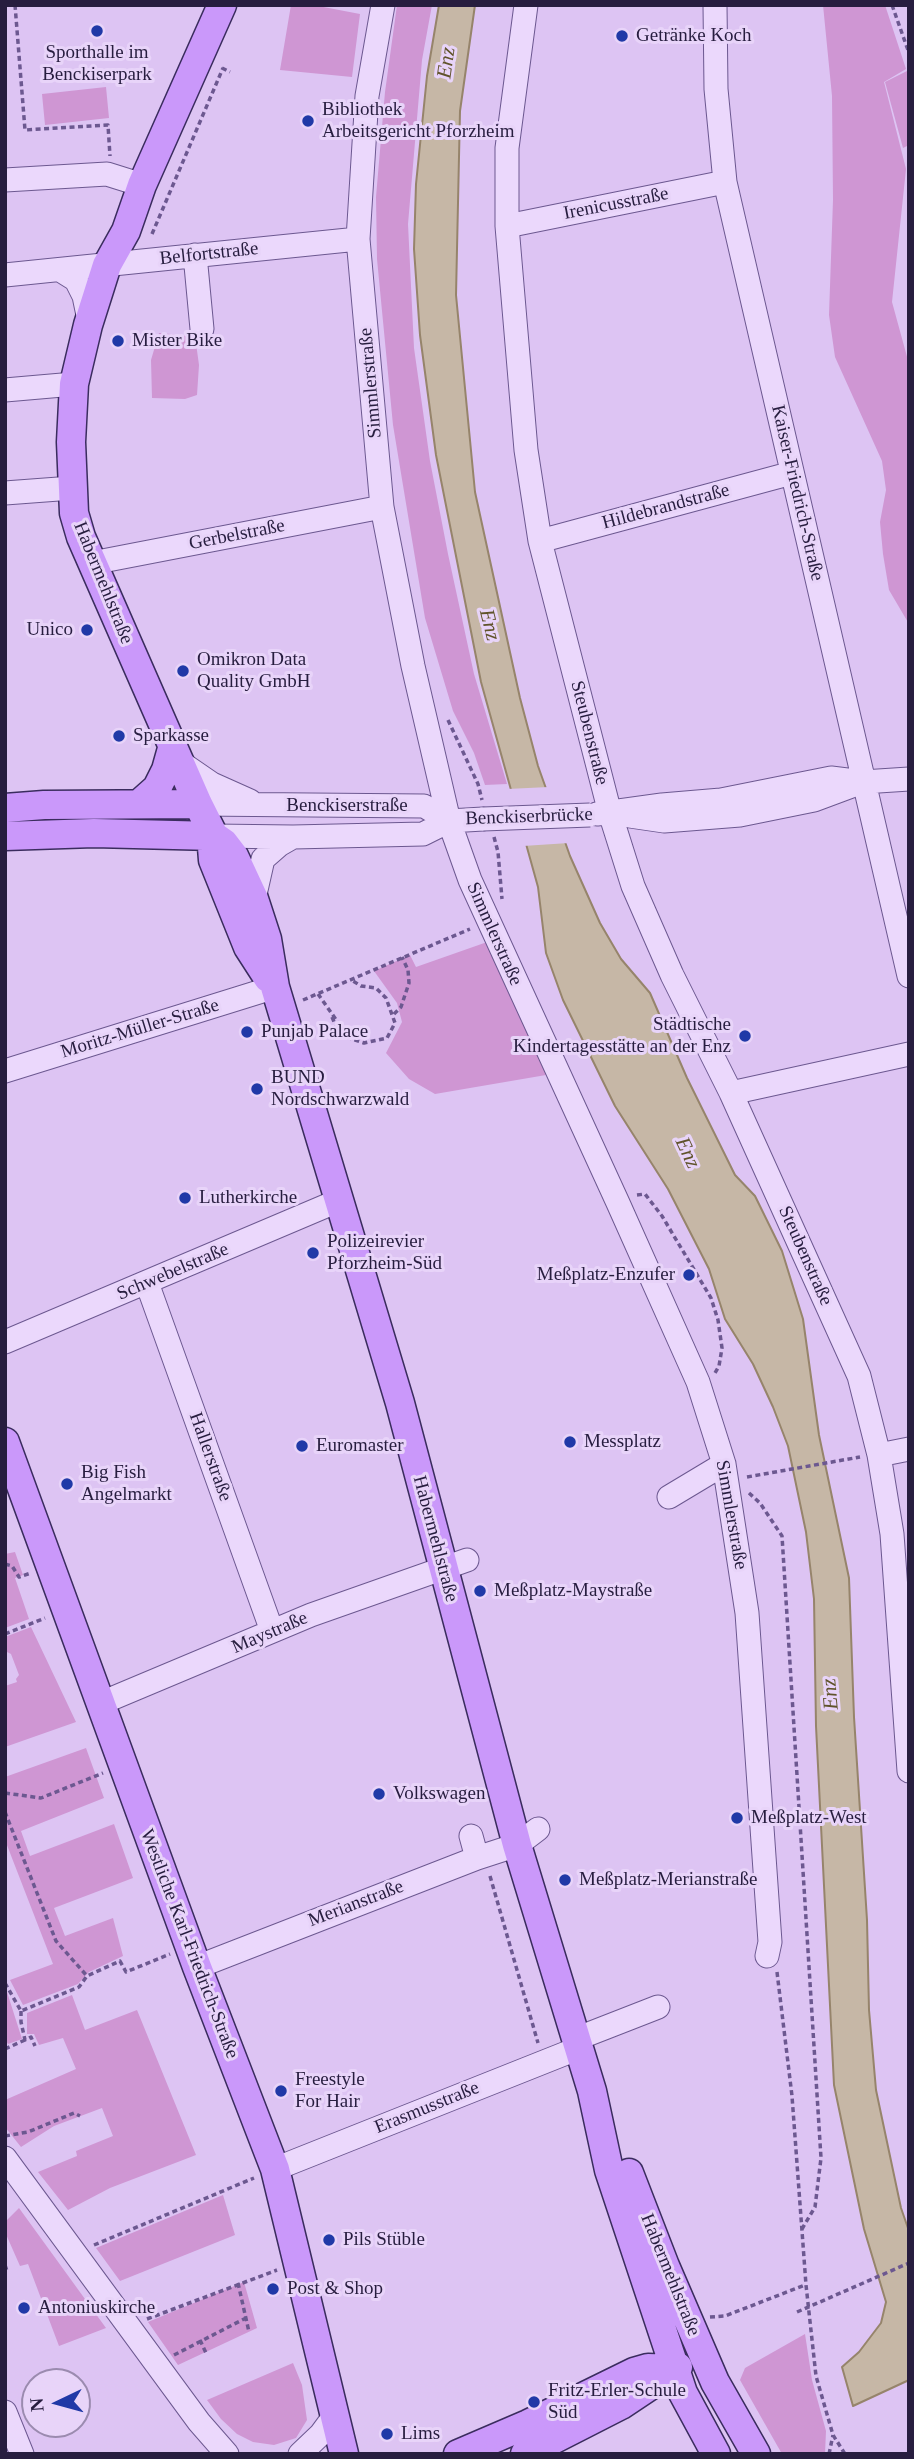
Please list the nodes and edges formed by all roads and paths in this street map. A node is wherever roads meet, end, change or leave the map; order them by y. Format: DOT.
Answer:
graph roads {
  1 [pos="15,5"];
  2 [pos="222,5"];
  3 [pos="383,5"];
  4 [pos="526,5"];
  5 [pos="715,5"];
  6 [pos="892,5"];
  7 [pos="909,53"];
  8 [pos="223,68"];
  9 [pos="112,176"];
  10 [pos="5,180"];
  11 [pos="724,182"];
  12 [pos="142,185"];
  13 [pos="507,226"];
  14 [pos="358,239"];
  15 [pos="195,255"];
  16 [pos="140,261"];
  17 [pos="107,265"];
  18 [pos="60,270"];
  19 [pos="5,275"];
  20 [pos="89,320"];
  21 [pos="202,329"];
  22 [pos="74,384"];
  23 [pos="5,390"];
  24 [pos="792,473"];
  25 [pos="72,488"];
  26 [pos="5,493"];
  27 [pos="383,507"];
  28 [pos="540,541"];
  29 [pos="92,563"];
  30 [pos="176,754"];
  31 [pos="909,779"];
  32 [pos="863,782"];
  33 [pos="139,804"];
  34 [pos="198,804"];
  35 [pos="263,806"];
  36 [pos="5,808"];
  37 [pos="600,814"];
  38 [pos="449,821"];
  39 [pos="5,836"];
  40 [pos="214,836"];
  41 [pos="293,837"];
  42 [pos="254,899"];
  43 [pos="488,922"];
  44 [pos="402,957"];
  45 [pos="909,975"];
  46 [pos="352,980"];
  47 [pos="318,995"];
  48 [pos="278,998"];
  49 [pos="394,1014"];
  50 [pos="331,1015"];
  51 [pos="337,1029"];
  52 [pos="909,1054"];
  53 [pos="5,1071"];
  54 [pos="731,1093"];
  55 [pos="640,1194"];
  56 [pos="340,1200"];
  57 [pos="147,1283"];
  58 [pos="5,1342"];
  59 [pos="698,1382"];
  60 [pos="5,1442"];
  61 [pos="909,1449"];
  62 [pos="879,1455"];
  63 [pos="856,1458"];
  64 [pos="726,1473"];
  65 [pos="752,1476"];
  66 [pos="669,1497"];
  67 [pos="455,1564"];
  68 [pos="30,1625"];
  69 [pos="272,1632"];
  70 [pos="5,1634"];
  71 [pos="99,1704"];
  72 [pos="909,1771"];
  73 [pos="94,1777"];
  74 [pos="5,1793"];
  75 [pos="5,1812"];
  76 [pos="528,1837"];
  77 [pos="477,1850"];
  78 [pos="767,1956"];
  79 [pos="193,1957"];
  80 [pos="87,1976"];
  81 [pos="5,1983"];
  82 [pos="658,2007"];
  83 [pos="22,2011"];
  84 [pos="25,2040"];
  85 [pos="578,2043"];
  86 [pos="34,2046"];
  87 [pos="5,2049"];
  88 [pos="544,2062"];
  89 [pos="592,2091"];
  90 [pos="80,2116"];
  91 [pos="5,2136"];
  92 [pos="5,2158"];
  93 [pos="275,2169"];
  94 [pos="802,2228"];
  95 [pos="76,2253"];
  96 [pos="299,2263"];
  97 [pos="909,2263"];
  98 [pos="238,2283"];
  99 [pos="806,2285"];
  100 [pos="808,2306"];
  101 [pos="797,2312"];
  102 [pos="246,2318"];
  103 [pos="702,2320"];
  104 [pos="128,2326"];
  105 [pos="249,2332"];
  106 [pos="200,2340"];
  107 [pos="206,2353"];
  108 [pos="713,2353"];
  109 [pos="156,2365"];
  110 [pos="675,2369"];
  111 [pos="621,2405"];
  112 [pos="5,2412"];
  113 [pos="692,2412"];
  114 [pos="335,2415"];
  115 [pos="833,2435"];
  116 [pos="22,2454"];
  117 [pos="227,2454"];
  118 [pos="300,2454"];
  119 [pos="344,2454"];
  120 [pos="458,2454"];
  121 [pos="525,2454"];
  122 [pos="716,2454"];
  123 [pos="756,2454"];
  124 [pos="829,2454"];
  125 [pos="845,2454"];
  1 -- 9 [label="path"];
  2 -- 12 [label="main road, Habermehlstraße"];
  3 -- 14 [label="street, Simmlerstraße"];
  4 -- 13 [label="street, Steubenstraße"];
  5 -- 11 [label="street, Kaiser-Friedrich-Straße"];
  6 -- 7 [label="path"];
  8 -- 16 [label="path"];
  9 -- 10 [label="street"];
  9 -- 12 [label="street"];
  11 -- 13 [label="street, Irenicusstraße"];
  11 -- 24 [label="street, Kaiser-Friedrich-Straße"];
  12 -- 17 [label="main road, Habermehlstraße"];
  13 -- 28 [label="street, Steubenstraße"];
  14 -- 15 [label="street, Belfortstraße"];
  14 -- 27 [label="street, Simmlerstraße"];
  15 -- 16 [label="street, Belfortstraße"];
  15 -- 21 [label="street"];
  16 -- 17 [label="street, Belfortstraße"];
  17 -- 18 [label="street, Belfortstraße"];
  17 -- 20 [label="main road, Habermehlstraße"];
  18 -- 19 [label="street, Belfortstraße"];
  18 -- 20 [label="street"];
  20 -- 22 [label="main road, Habermehlstraße"];
  22 -- 23 [label="street"];
  22 -- 25 [label="main road, Habermehlstraße"];
  24 -- 28 [label="street, Hildebrandstraße"];
  24 -- 32 [label="street, Kaiser-Friedrich-Straße"];
  25 -- 26 [label="street"];
  25 -- 29 [label="main road, Habermehlstraße"];
  27 -- 29 [label="street, Gerbelstraße"];
  27 -- 38 [label="street, Simmlerstraße"];
  28 -- 37 [label="street, Steubenstraße"];
  29 -- 30 [label="main road, Habermehlstraße"];
  30 -- 33 [label="main road"];
  30 -- 34 [label="main road, Habermehlstraße"];
  30 -- 35 [label="street"];
  31 -- 32 [label="street"];
  32 -- 37 [label="street"];
  32 -- 45 [label="street, Kaiser-Friedrich-Straße"];
  33 -- 34 [label="main road, Benckiserstraße"];
  33 -- 36 [label="main road, Benckiserstraße"];
  34 -- 35 [label="street, Benckiserstraße"];
  34 -- 40 [label="main road, Habermehlstraße"];
  35 -- 38 [label="street, Benckiserstraße"];
  37 -- 38 [label="street, Benckiserbrücke, bridge"];
  37 -- 54 [label="street, Steubenstraße"];
  38 -- 41 [label="street, Benckiserstraße"];
  38 -- 43 [label="street, Simmlerstraße"];
  39 -- 40 [label="main road, Benckiserstraße"];
  40 -- 41 [label="street, Benckiserstraße"];
  40 -- 42 [label="main road, Habermehlstraße"];
  40 -- 48 [label="main road, Habermehlstraße"];
  41 -- 42 [label="street"];
  42 -- 48 [label="main road, Habermehlstraße"];
  43 -- 44 [label="path"];
  43 -- 59 [label="street, Simmlerstraße"];
  44 -- 46 [label="path"];
  44 -- 49 [label="path"];
  46 -- 47 [label="path"];
  46 -- 49 [label="path"];
  47 -- 48 [label="path"];
  47 -- 50 [label="path"];
  48 -- 53 [label="street, Moritz-Müller-Straße"];
  48 -- 56 [label="main road, Habermehlstraße"];
  49 -- 50 [label="path"];
  50 -- 51 [label="path"];
  52 -- 54 [label="street"];
  54 -- 62 [label="street, Steubenstraße"];
  55 -- 59 [label="path"];
  56 -- 57 [label="street, Schwebelstraße"];
  56 -- 67 [label="main road, Habermehlstraße"];
  57 -- 58 [label="street, Schwebelstraße"];
  57 -- 69 [label="street, Hallerstraße"];
  59 -- 64 [label="street, Simmlerstraße"];
  60 -- 71 [label="main road, Westliche Karl-Friedrich-Straße"];
  61 -- 62 [label="street"];
  62 -- 72 [label="street, Steubenstraße"];
  63 -- 65 [label="path"];
  64 -- 66 [label="street"];
  64 -- 78 [label="street, Simmlerstraße"];
  64 -- 94 [label="path"];
  67 -- 69 [label="street, Maystraße"];
  67 -- 76 [label="main road, Habermehlstraße"];
  68 -- 70 [label="path"];
  69 -- 71 [label="street, Maystraße"];
  71 -- 79 [label="main road, Westliche Karl-Friedrich-Straße"];
  73 -- 74 [label="path"];
  75 -- 80 [label="path"];
  76 -- 77 [label="street, Merianstraße"];
  76 -- 85 [label="main road, Habermehlstraße"];
  77 -- 79 [label="street, Merianstraße"];
  77 -- 88 [label="path"];
  78 -- 94 [label="path"];
  79 -- 80 [label="path"];
  79 -- 93 [label="main road, Westliche Karl-Friedrich-Straße"];
  80 -- 83 [label="path"];
  81 -- 83 [label="path"];
  82 -- 85 [label="street, Erasmusstraße"];
  83 -- 84 [label="path"];
  84 -- 86 [label="path"];
  84 -- 87 [label="path"];
  85 -- 88 [label="street, Erasmusstraße"];
  85 -- 89 [label="main road, Habermehlstraße"];
  88 -- 93 [label="street, Erasmusstraße"];
  89 -- 108 [label="main road, Habermehlstraße"];
  89 -- 110 [label="main road, Habermehlstraße"];
  90 -- 91 [label="path"];
  92 -- 95 [label="street"];
  93 -- 95 [label="path"];
  93 -- 96 [label="main road, Westliche Karl-Friedrich-Straße"];
  94 -- 99 [label="path"];
  95 -- 104 [label="street"];
  96 -- 98 [label="path"];
  96 -- 114 [label="main road, Westliche Karl-Friedrich-Straße"];
  97 -- 100 [label="path"];
  98 -- 102 [label="path"];
  98 -- 104 [label="path"];
  99 -- 100 [label="path"];
  99 -- 103 [label="path"];
  100 -- 101 [label="path"];
  100 -- 115 [label="path"];
  102 -- 105 [label="path"];
  102 -- 106 [label="path"];
  104 -- 109 [label="street"];
  106 -- 107 [label="path"];
  106 -- 109 [label="path"];
  108 -- 110 [label="main road"];
  108 -- 123 [label="main road, Habermehlstraße"];
  109 -- 117 [label="street"];
  110 -- 111 [label="main road"];
  110 -- 113 [label="main road, Habermehlstraße"];
  110 -- 120 [label="main road"];
  111 -- 113 [label="main road"];
  111 -- 121 [label="main road"];
  112 -- 116 [label="street"];
  113 -- 122 [label="main road, Habermehlstraße"];
  114 -- 118 [label="street"];
  114 -- 119 [label="main road, Westliche Karl-Friedrich-Straße"];
  115 -- 124 [label="path"];
  115 -- 125 [label="path"];
}
